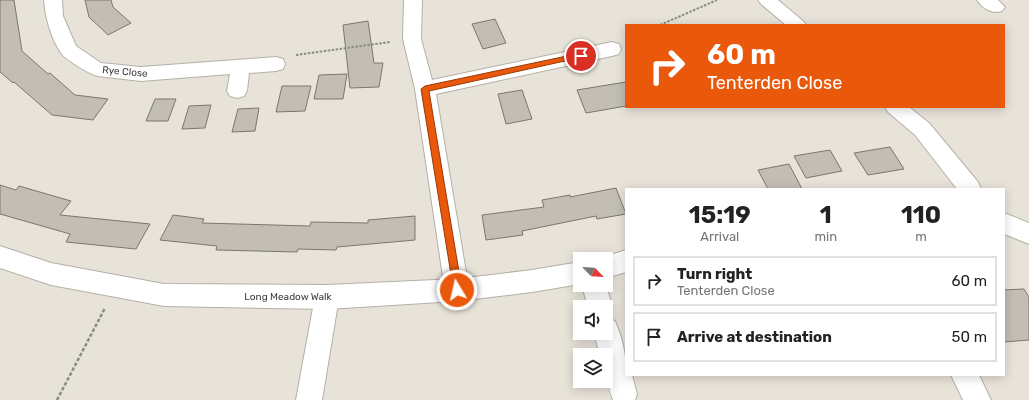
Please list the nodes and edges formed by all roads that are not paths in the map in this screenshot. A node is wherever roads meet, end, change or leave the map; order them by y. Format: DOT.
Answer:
graph roads {
  1 [pos="53,0"];
  2 [pos="413,0"];
  3 [pos="767,0"];
  4 [pos="796,24"];
  5 [pos="612,49"];
  6 [pos="276,64"];
  7 [pos="240,67"];
  8 [pos="425,89"];
  9 [pos="237,91"];
  10 [pos="896,108"];
  11 [pos="969,188"];
  12 [pos="1005,223"];
  13 [pos="1029,234"];
  14 [pos="0,257"];
  15 [pos="625,261"];
  16 [pos="613,265"];
  17 [pos="573,274"];
  18 [pos="457,290"];
  19 [pos="327,297"];
  20 [pos="609,340"];
  21 [pos="965,376"];
  22 [pos="624,394"];
  23 [pos="308,400"];
  24 [pos="978,400"];
  1 -- 7 [label="street, Rye Close"];
  2 -- 8 [label="street"];
  3 -- 4 [label="street"];
  5 -- 8 [label="street"];
  6 -- 7 [label="street, Rye Close"];
  7 -- 9 [label="street"];
  8 -- 18 [label="street"];
  10 -- 11 [label="street"];
  12 -- 13 [label="street"];
  14 -- 19 [label="street, Long Meadow Walk"];
  15 -- 16 [label="street"];
  17 -- 18 [label="street, Long Meadow Walk"];
  18 -- 19 [label="street, Long Meadow Walk"];
  19 -- 23 [label="street"];
  20 -- 22 [label="street"];
  21 -- 24 [label="street"];
}
